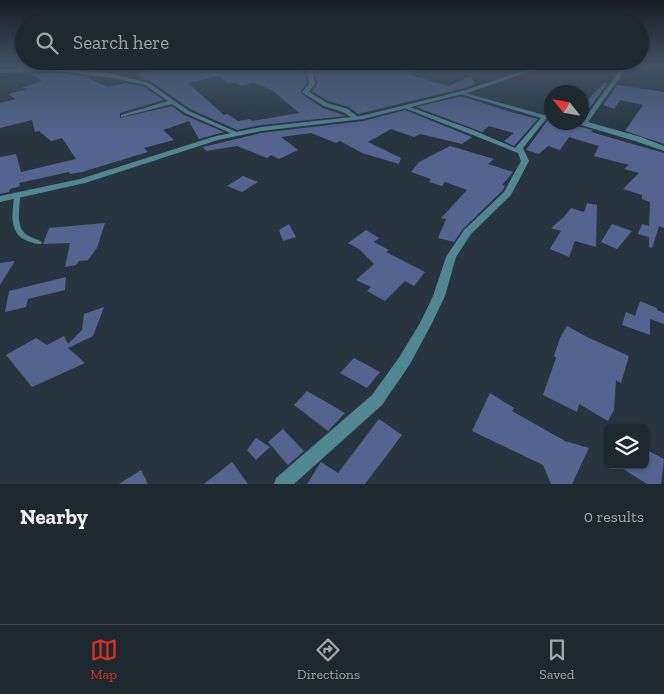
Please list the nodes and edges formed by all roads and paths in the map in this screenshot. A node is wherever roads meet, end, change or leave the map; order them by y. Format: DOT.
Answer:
graph roads {
  1 [pos="155,89"];
  2 [pos="308,89"];
  3 [pos="476,89"];
  4 [pos="608,89"];
  5 [pos="463,93"];
  6 [pos="172,102"];
  7 [pos="405,107"];
  8 [pos="589,113"];
  9 [pos="544,115"];
  10 [pos="123,116"];
  11 [pos="356,118"];
  12 [pos="544,120"];
  13 [pos="589,125"];
  14 [pos="237,134"];
  15 [pos="664,149"];
  16 [pos="521,152"];
  17 [pos="17,196"];
  18 [pos="0,199"];
  19 [pos="38,242"];
  20 [pos="282,484"];
  1 -- 6 [label="street"];
  2 -- 11 [label="street"];
  3 -- 5 [label="street"];
  4 -- 8 [label="street"];
  5 -- 7 [label="street"];
  5 -- 9 [label="street"];
  6 -- 10 [label="street"];
  6 -- 14 [label="street"];
  7 -- 11 [label="street"];
  7 -- 16 [label="street"];
  11 -- 14 [label="street"];
  12 -- 16 [label="street"];
  13 -- 15 [label="street"];
  14 -- 17 [label="street"];
  16 -- 20 [label="street"];
  17 -- 18 [label="street"];
  17 -- 19 [label="lane"];
}
